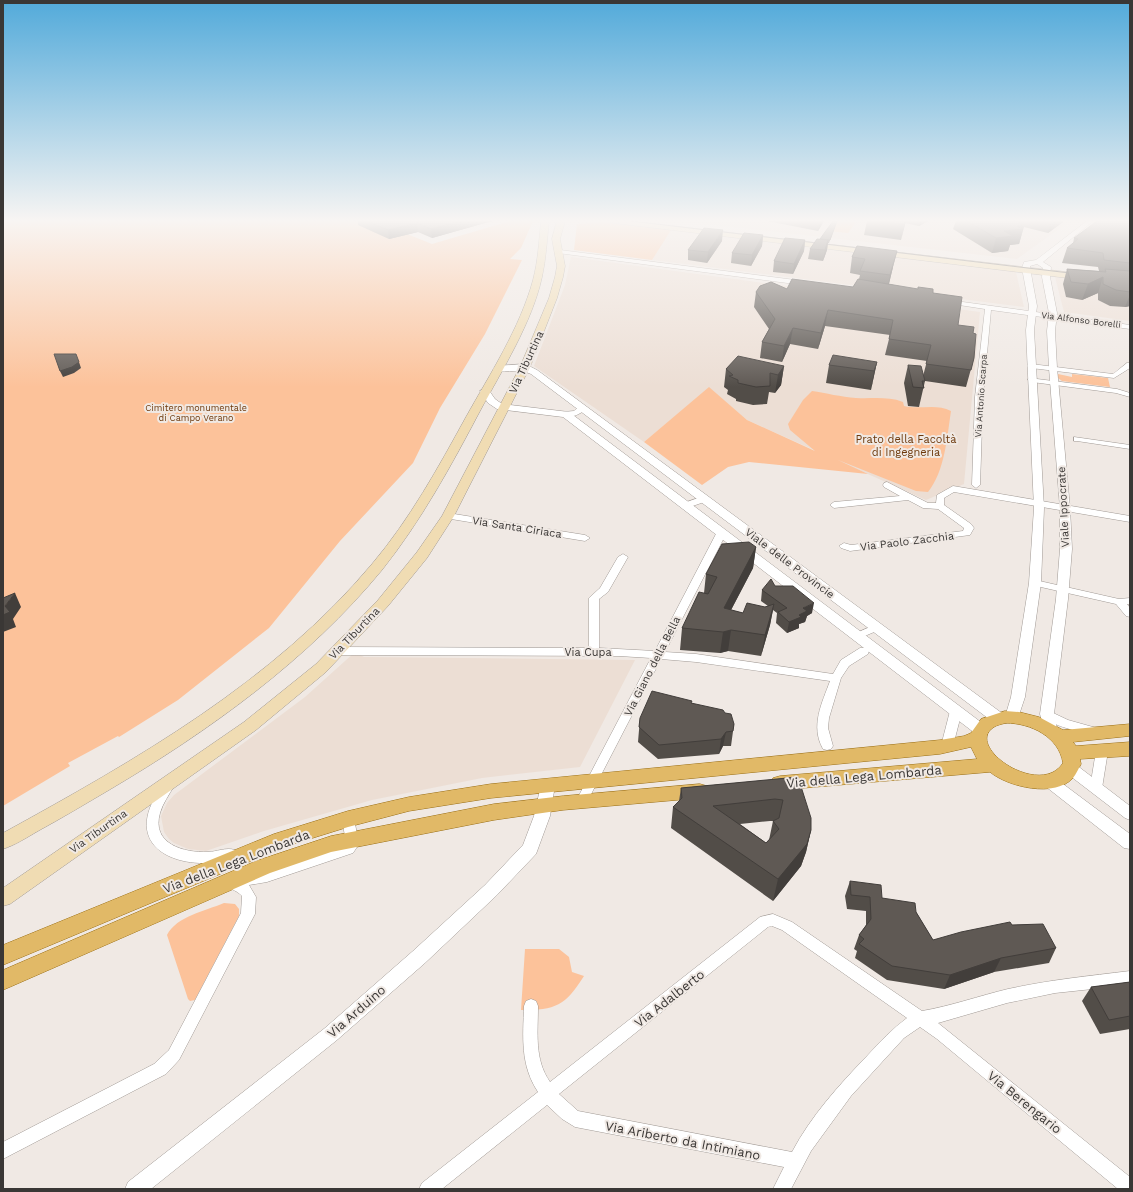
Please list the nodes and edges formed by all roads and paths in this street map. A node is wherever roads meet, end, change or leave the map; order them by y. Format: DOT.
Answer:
graph roads {
  1 [pos="537,277"];
  2 [pos="559,277"];
  3 [pos="750,277"];
  4 [pos="1028,277"];
  5 [pos="1048,277"];
  6 [pos="807,284"];
  7 [pos="943,302"];
  8 [pos="988,308"];
  9 [pos="1052,312"];
  10 [pos="1032,314"];
  11 [pos="1130,327"];
  12 [pos="1130,365"];
  13 [pos="1031,366"];
  14 [pos="525,367"];
  15 [pos="1052,368"];
  16 [pos="497,369"];
  17 [pos="1114,376"];
  18 [pos="1032,380"];
  19 [pos="1054,382"];
  20 [pos="485,391"];
  21 [pos="1117,391"];
  22 [pos="1130,395"];
  23 [pos="504,408"];
  24 [pos="583,408"];
  25 [pos="566,414"];
  26 [pos="1076,439"];
  27 [pos="1130,447"];
  28 [pos="976,485"];
  29 [pos="887,486"];
  30 [pos="911,497"];
  31 [pos="704,499"];
  32 [pos="1038,503"];
  33 [pos="687,505"];
  34 [pos="834,505"];
  35 [pos="940,506"];
  36 [pos="1065,508"];
  37 [pos="448,516"];
  38 [pos="1130,519"];
  39 [pos="722,532"];
  40 [pos="585,538"];
  41 [pos="844,546"];
  42 [pos="623,557"];
  43 [pos="1035,582"];
  44 [pos="1063,589"];
  45 [pos="1130,601"];
  46 [pos="1119,602"];
  47 [pos="1130,614"];
  48 [pos="877,627"];
  49 [pos="858,636"];
  50 [pos="338,651"];
  51 [pos="864,651"];
  52 [pos="594,652"];
  53 [pos="658,655"];
  54 [pos="836,678"];
  55 [pos="956,711"];
  56 [pos="1005,718"];
  57 [pos="1052,727"];
  58 [pos="1130,730"];
  59 [pos="980,733"];
  60 [pos="1101,733"];
  61 [pos="827,746"];
  62 [pos="947,746"];
  63 [pos="1130,749"];
  64 [pos="1102,751"];
  65 [pos="1070,760"];
  66 [pos="992,765"];
  67 [pos="171,781"];
  68 [pos="592,781"];
  69 [pos="1050,782"];
  70 [pos="548,785"];
  71 [pos="762,785"];
  72 [pos="1096,788"];
  73 [pos="716,789"];
  74 [pos="582,801"];
  75 [pos="544,805"];
  76 [pos="1130,814"];
  77 [pos="348,819"];
  78 [pos="281,840"];
  79 [pos="354,840"];
  80 [pos="3,842"];
  81 [pos="1130,843"];
  82 [pos="229,881"];
  83 [pos="3,898"];
  84 [pos="3,955"];
  85 [pos="1130,978"];
  86 [pos="3,980"];
  87 [pos="531,1006"];
  88 [pos="919,1019"];
  89 [pos="549,1094"];
  90 [pos="3,1151"];
  91 [pos="795,1161"];
  92 [pos="1130,1188"];
  93 [pos="134,1189"];
  94 [pos="428,1189"];
  95 [pos="782,1189"];
  1 -- 16 [label="main road, Via Tiburtina"];
  2 -- 14 [label="main road, Via Tiburtina"];
  3 -- 6 [label="street"];
  4 -- 10 [label="street"];
  5 -- 9 [label="street, Viale Ippocrate"];
  7 -- 8 [label="street, Via Alfonso Borelli"];
  8 -- 10 [label="street, Via Alfonso Borelli"];
  8 -- 28 [label="street, Via Antonio Scarpa"];
  9 -- 10 [label="street, Via Alfonso Borelli"];
  9 -- 11 [label="street, Via Alfonso Borelli"];
  9 -- 15 [label="street, Viale Ippocrate"];
  10 -- 13 [label="street"];
  12 -- 17 [label="street"];
  13 -- 15 [label="street"];
  13 -- 18 [label="street"];
  14 -- 16 [label="street"];
  14 -- 23 [label="main road, Via Tiburtina"];
  14 -- 24 [label="street, Viale delle Provincie"];
  15 -- 17 [label="street"];
  15 -- 19 [label="street, Viale Ippocrate"];
  16 -- 20 [label="main road, Via Tiburtina"];
  17 -- 21 [label="street"];
  18 -- 19 [label="street"];
  18 -- 32 [label="street"];
  19 -- 21 [label="street"];
  19 -- 36 [label="street, Viale Ippocrate"];
  20 -- 23 [label="street"];
  20 -- 80 [label="main road, Via Tiburtina"];
  21 -- 22 [label="street"];
  23 -- 25 [label="street"];
  23 -- 37 [label="main road, Via Tiburtina"];
  24 -- 25 [label="street"];
  24 -- 31 [label="street, Viale delle Provincie"];
  25 -- 33 [label="street, Viale delle Provincie"];
  26 -- 27 [label="street"];
  29 -- 30 [label="street"];
  30 -- 34 [label="street"];
  30 -- 35 [label="street"];
  31 -- 33 [label="street"];
  31 -- 48 [label="street, Viale delle Provincie"];
  32 -- 35 [label="street"];
  32 -- 36 [label="street"];
  32 -- 43 [label="street"];
  33 -- 39 [label="street, Viale delle Provincie"];
  35 -- 41 [label="street, Via Paolo Zacchia"];
  36 -- 38 [label="street"];
  36 -- 44 [label="street, Viale Ippocrate"];
  37 -- 40 [label="street, Via Santa Ciriaca"];
  37 -- 50 [label="main road, Via Tiburtina"];
  39 -- 49 [label="street, Viale delle Provincie"];
  39 -- 53 [label="street, Via Giano della Bella"];
  42 -- 52 [label="street"];
  43 -- 44 [label="street"];
  43 -- 56 [label="street"];
  44 -- 46 [label="street"];
  44 -- 57 [label="street, Viale Ippocrate"];
  45 -- 46 [label="street"];
  46 -- 47 [label="street"];
  48 -- 49 [label="street"];
  48 -- 56 [label="street, Viale delle Provincie"];
  49 -- 55 [label="street, Viale delle Provincie"];
  50 -- 52 [label="street, Via Cupa"];
  50 -- 67 [label="main road, Via Tiburtina"];
  51 -- 54 [label="street"];
  52 -- 53 [label="street, Via Cupa"];
  53 -- 54 [label="street, Via Cupa"];
  53 -- 68 [label="street, Via Giano della Bella"];
  54 -- 61 [label="street"];
  55 -- 59 [label="street, Viale delle Provincie"];
  55 -- 62 [label="street"];
  56 -- 57 [label="main road"];
  56 -- 59 [label="main road"];
  57 -- 60 [label="main road"];
  57 -- 60 [label="street"];
  57 -- 65 [label="main road"];
  58 -- 60 [label="main road"];
  59 -- 62 [label="main road, Via della Lega Lombarda"];
  59 -- 66 [label="main road"];
  62 -- 68 [label="main road, Via della Lega Lombarda"];
  63 -- 64 [label="main road"];
  64 -- 65 [label="main road"];
  64 -- 72 [label="street"];
  65 -- 69 [label="main road"];
  65 -- 72 [label="street"];
  66 -- 69 [label="main road"];
  66 -- 71 [label="main road, Via della Lega Lombarda"];
  67 -- 78 [label="street"];
  67 -- 83 [label="main road, Via Tiburtina"];
  68 -- 70 [label="main road, Via della Lega Lombarda"];
  68 -- 74 [label="street, Via Giano della Bella"];
  69 -- 81 [label="street"];
  70 -- 75 [label="street"];
  70 -- 77 [label="main road, Via della Lega Lombarda"];
  72 -- 76 [label="street"];
  73 -- 74 [label="main road, Via della Lega Lombarda"];
  74 -- 75 [label="main road, Via della Lega Lombarda"];
  75 -- 79 [label="main road, Via della Lega Lombarda"];
  75 -- 93 [label="street, Via Arduino"];
  77 -- 78 [label="main road, Via della Lega Lombarda"];
  77 -- 79 [label="street"];
  78 -- 84 [label="main road, Via della Lega Lombarda"];
  79 -- 82 [label="main road, Via della Lega Lombarda"];
  82 -- 86 [label="main road, Via della Lega Lombarda"];
  82 -- 90 [label="street"];
  85 -- 88 [label="street"];
  87 -- 89 [label="street"];
  88 -- 89 [label="street, Via Adalberto"];
  88 -- 91 [label="street"];
  88 -- 92 [label="street, Via Berengario"];
  89 -- 91 [label="street, Via Ariberto da Intimiano"];
  89 -- 94 [label="street, Via Adalberto"];
  91 -- 95 [label="street"];
}
